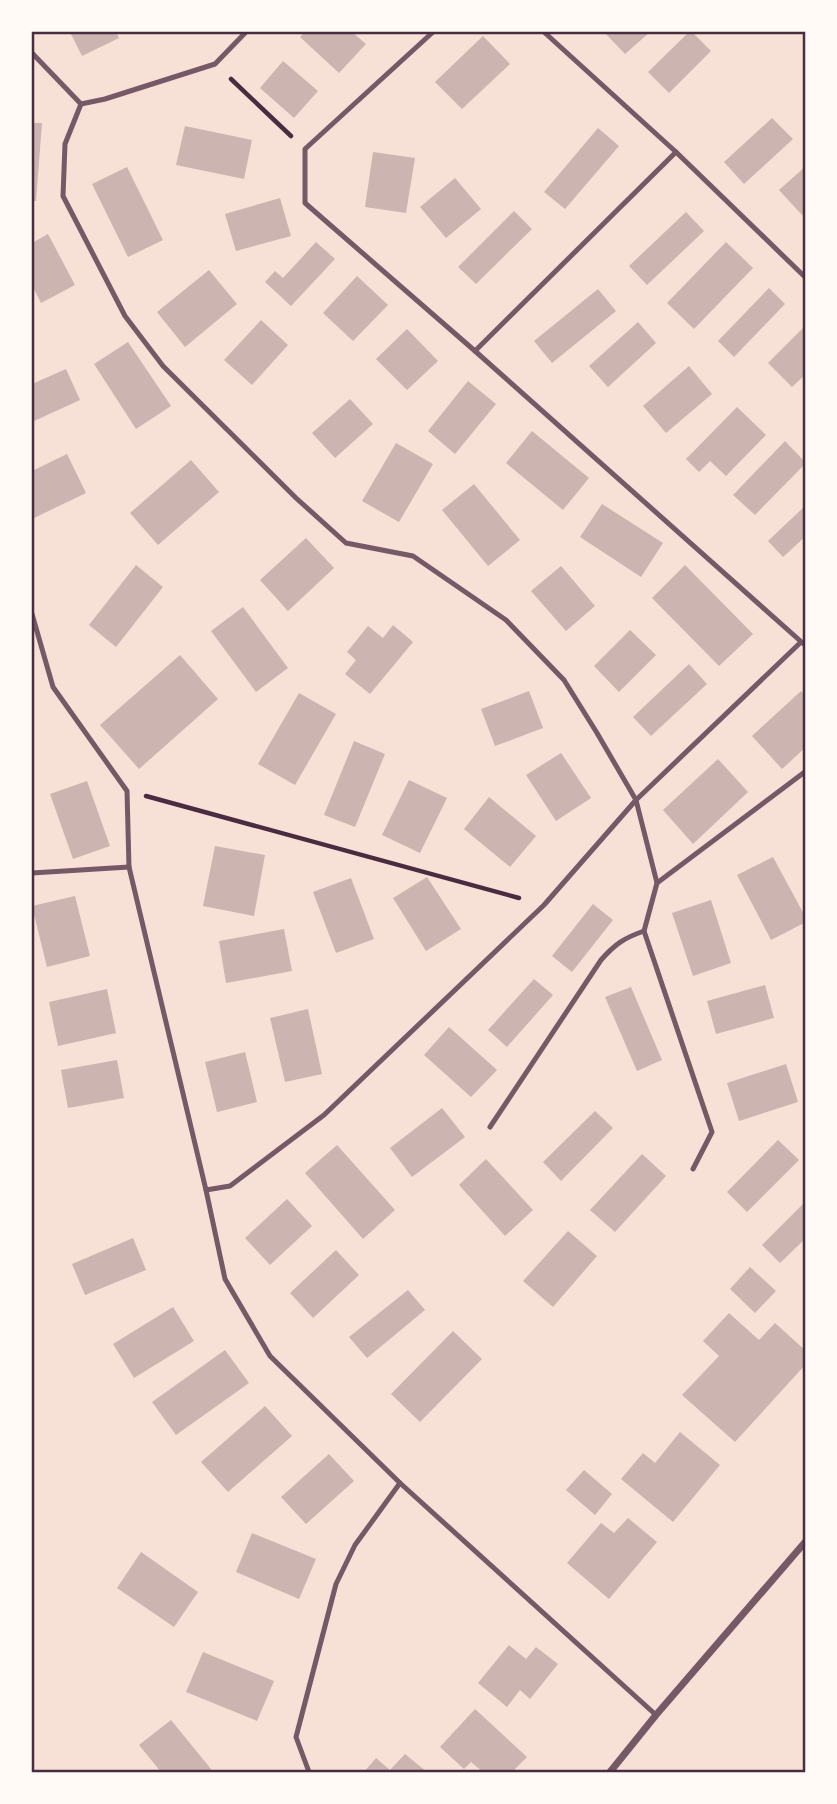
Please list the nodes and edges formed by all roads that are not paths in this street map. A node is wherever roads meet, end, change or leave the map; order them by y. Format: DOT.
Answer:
graph roads {
  1 [pos="246,32"];
  2 [pos="433,32"];
  3 [pos="544,32"];
  4 [pos="32,53"];
  5 [pos="81,104"];
  6 [pos="676,152"];
  7 [pos="806,278"];
  8 [pos="475,351"];
  9 [pos="32,614"];
  10 [pos="803,644"];
  11 [pos="806,771"];
  12 [pos="636,800"];
  13 [pos="130,867"];
  14 [pos="32,873"];
  15 [pos="657,883"];
  16 [pos="644,931"];
  17 [pos="490,1127"];
  18 [pos="693,1169"];
  19 [pos="206,1189"];
  20 [pos="400,1483"];
  21 [pos="806,1541"];
  22 [pos="656,1715"];
  23 [pos="309,1773"];
  24 [pos="610,1773"];
  1 -- 5 [label="lane"];
  2 -- 8 [label="lane"];
  3 -- 6 [label="lane"];
  4 -- 5 [label="lane"];
  5 -- 12 [label="lane"];
  6 -- 7 [label="lane"];
  6 -- 8 [label="lane"];
  8 -- 10 [label="lane"];
  9 -- 13 [label="lane"];
  10 -- 12 [label="lane"];
  11 -- 15 [label="lane"];
  12 -- 15 [label="lane"];
  12 -- 19 [label="lane"];
  13 -- 14 [label="lane"];
  13 -- 19 [label="lane"];
  15 -- 16 [label="lane"];
  16 -- 17 [label="lane"];
  16 -- 18 [label="lane"];
  19 -- 20 [label="lane"];
  20 -- 22 [label="lane"];
  20 -- 23 [label="lane"];
  21 -- 22 [label="street"];
  22 -- 24 [label="street"];
}
